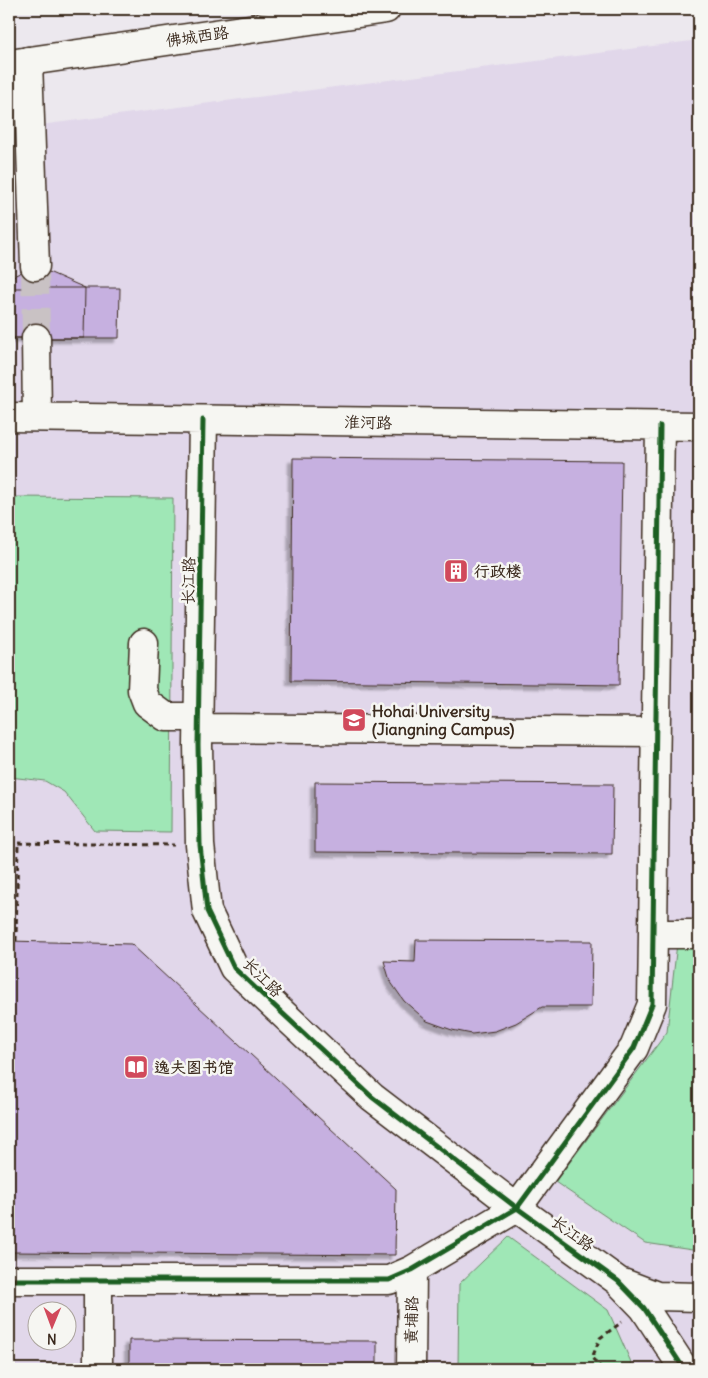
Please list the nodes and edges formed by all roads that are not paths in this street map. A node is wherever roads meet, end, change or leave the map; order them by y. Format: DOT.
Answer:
graph roads {
  1 [pos="386,9"];
  2 [pos="19,62"];
  3 [pos="35,266"];
  4 [pos="36,338"];
  5 [pos="37,417"];
  6 [pos="9,418"];
  7 [pos="203,420"];
  8 [pos="660,426"];
  9 [pos="699,426"];
  10 [pos="144,643"];
  11 [pos="199,722"];
  12 [pos="655,732"];
  13 [pos="653,934"];
  14 [pos="699,934"];
  15 [pos="517,1208"];
  16 [pos="412,1270"];
  17 [pos="9,1280"];
  18 [pos="98,1280"];
  19 [pos="618,1281"];
  20 [pos="699,1297"];
  21 [pos="98,1369"];
  22 [pos="411,1369"];
  23 [pos="684,1369"];
  1 -- 2 [label="street, 佛城西路"];
  2 -- 3 [label="street"];
  4 -- 5 [label="street"];
  5 -- 6 [label="street, 淮河路"];
  5 -- 7 [label="street, 淮河路"];
  7 -- 8 [label="street, 淮河路"];
  7 -- 11 [label="street, 长江路"];
  8 -- 9 [label="street, 淮河路"];
  8 -- 12 [label="street"];
  10 -- 11 [label="street"];
  11 -- 12 [label="street"];
  11 -- 15 [label="street, 长江路"];
  12 -- 13 [label="street"];
  13 -- 14 [label="street"];
  13 -- 15 [label="street"];
  15 -- 16 [label="street"];
  15 -- 19 [label="street, 长江路"];
  16 -- 18 [label="street"];
  16 -- 22 [label="street, 黄埔路"];
  17 -- 18 [label="street"];
  18 -- 21 [label="street"];
  19 -- 20 [label="street"];
  19 -- 23 [label="street, 长江路"];
}
